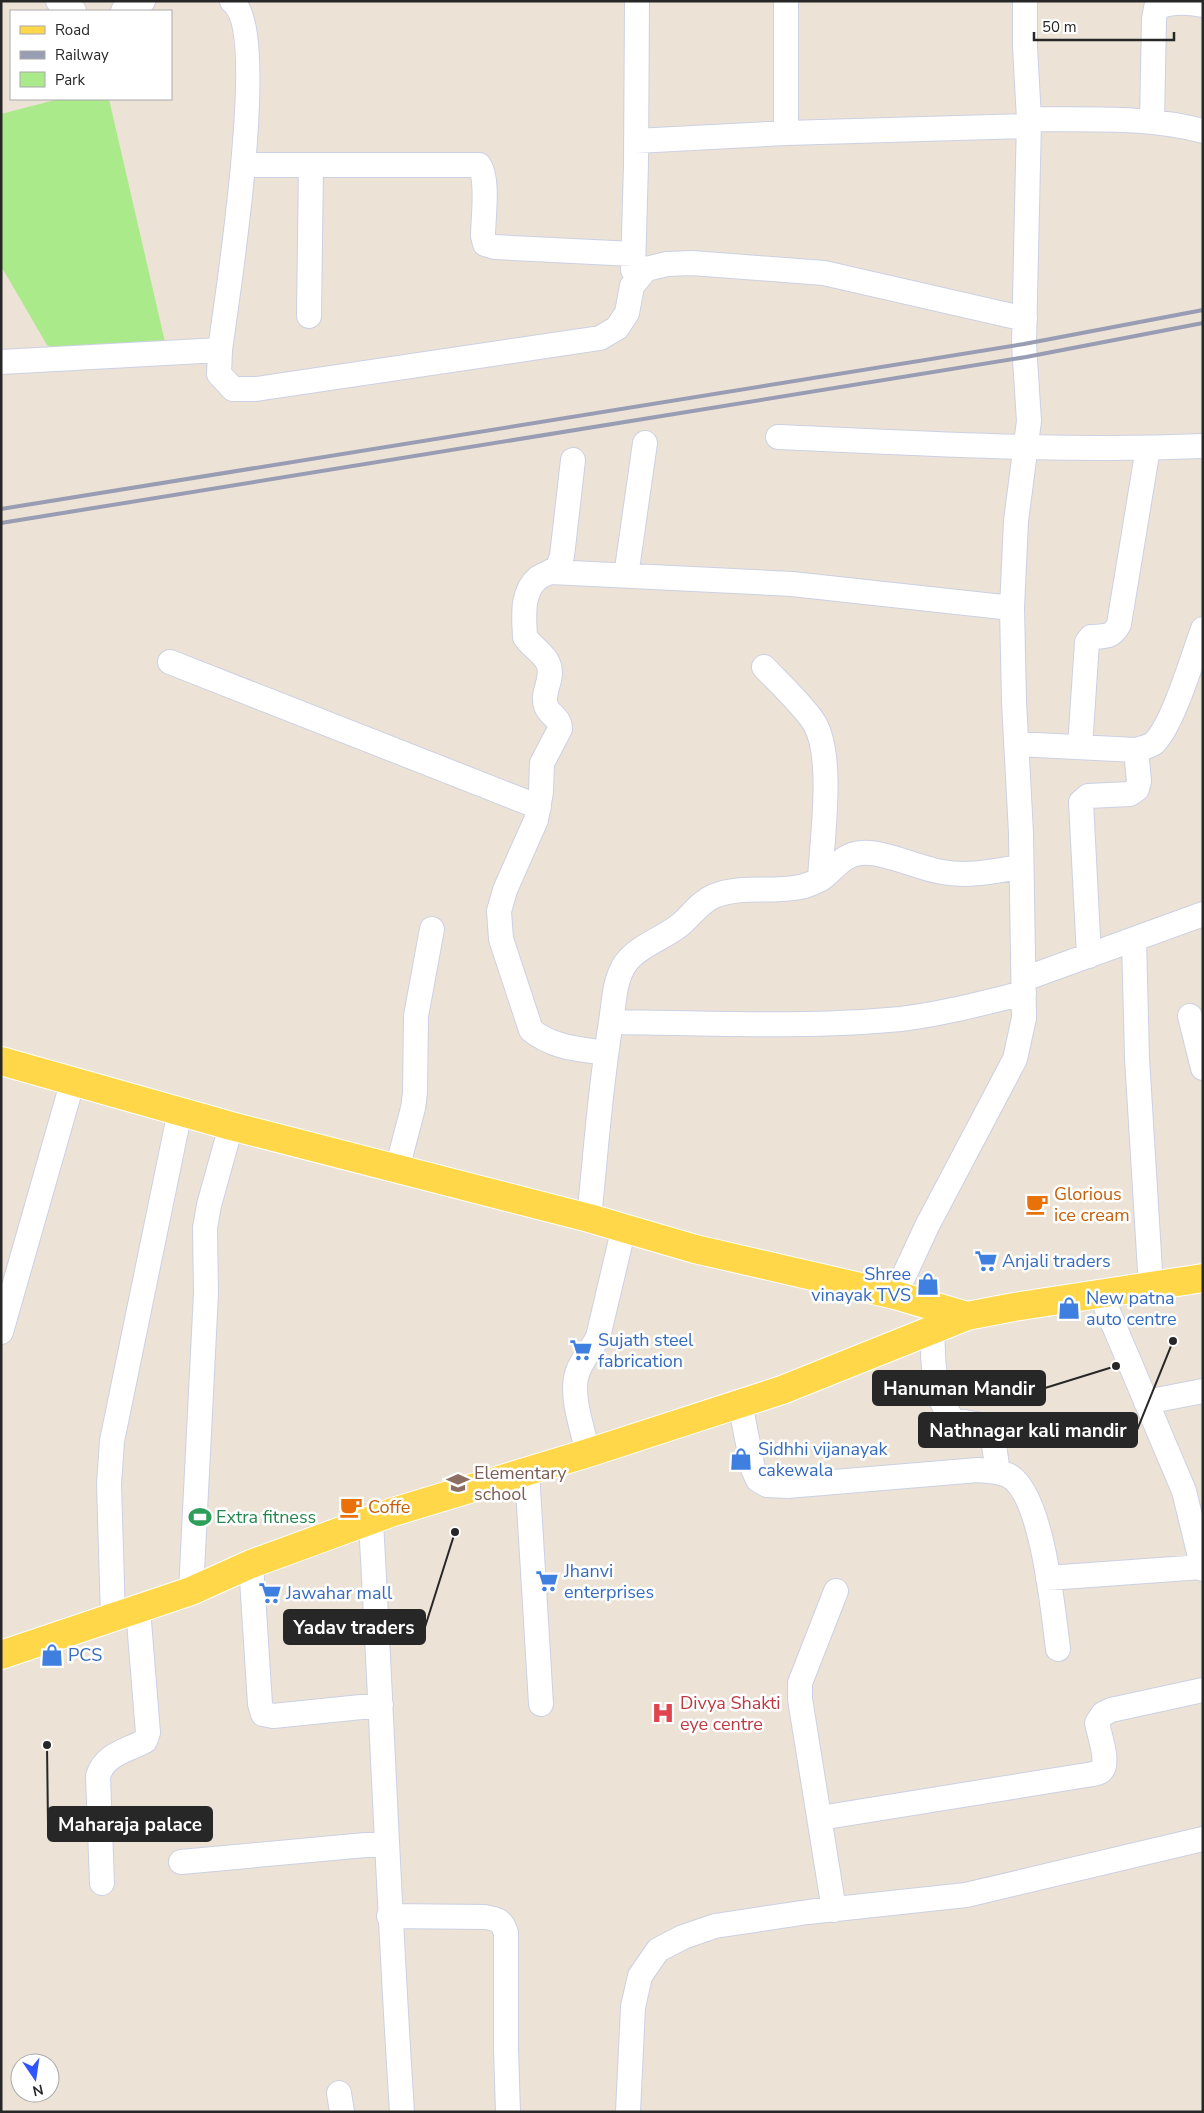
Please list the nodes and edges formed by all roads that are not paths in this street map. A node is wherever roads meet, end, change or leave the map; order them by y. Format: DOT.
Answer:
graph roads {
  1 [pos="58,1"];
  2 [pos="143,1"];
  3 [pos="232,1"];
  4 [pos="637,1"];
  5 [pos="786,1"];
  6 [pos="1025,1"];
  7 [pos="1203,5"];
  8 [pos="72,10"];
  9 [pos="125,10"];
  10 [pos="1152,122"];
  11 [pos="1029,123"];
  12 [pos="1203,131"];
  13 [pos="786,133"];
  14 [pos="636,141"];
  15 [pos="244,165"];
  16 [pos="311,165"];
  17 [pos="633,254"];
  18 [pos="632,286"];
  19 [pos="309,316"];
  20 [pos="1025,320"];
  21 [pos="220,350"];
  22 [pos="1,362"];
  23 [pos="778,436"];
  24 [pos="645,442"];
  25 [pos="1203,446"];
  26 [pos="1024,448"];
  27 [pos="1148,448"];
  28 [pos="573,460"];
  29 [pos="551,572"];
  30 [pos="626,576"];
  31 [pos="1012,608"];
  32 [pos="1203,629"];
  33 [pos="170,662"];
  34 [pos="764,667"];
  35 [pos="1016,744"];
  36 [pos="1080,747"];
  37 [pos="1136,750"];
  38 [pos="539,807"];
  39 [pos="1020,868"];
  40 [pos="820,879"];
  41 [pos="1203,914"];
  42 [pos="432,929"];
  43 [pos="1134,940"];
  44 [pos="1089,956"];
  45 [pos="1024,986"];
  46 [pos="1190,1016"];
  47 [pos="611,1022"];
  48 [pos="606,1053"];
  49 [pos="1,1061"];
  50 [pos="1203,1068"];
  51 [pos="73,1080"];
  52 [pos="180,1111"];
  53 [pos="231,1126"];
  54 [pos="398,1169"];
  55 [pos="589,1218"];
  56 [pos="624,1227"];
  57 [pos="1203,1278"];
  58 [pos="1150,1287"];
  59 [pos="894,1295"];
  60 [pos="1101,1295"];
  61 [pos="967,1316"];
  62 [pos="932,1330"];
  63 [pos="1,1332"];
  64 [pos="1203,1391"];
  65 [pos="1146,1402"];
  66 [pos="740,1403"];
  67 [pos="588,1453"];
  68 [pos="527,1472"];
  69 [pos="998,1472"];
  70 [pos="371,1522"];
  71 [pos="1201,1556"];
  72 [pos="251,1564"];
  73 [pos="1048,1578"];
  74 [pos="191,1591"];
  75 [pos="836,1591"];
  76 [pos="126,1613"];
  77 [pos="1058,1649"];
  78 [pos="1,1655"];
  79 [pos="1203,1690"];
  80 [pos="541,1704"];
  81 [pos="381,1705"];
  82 [pos="820,1818"];
  83 [pos="1203,1839"];
  84 [pos="387,1843"];
  85 [pos="181,1862"];
  86 [pos="102,1883"];
  87 [pos="834,1910"];
  88 [pos="389,1916"];
  89 [pos="402,2112"];
  90 [pos="508,2112"];
  91 [pos="628,2112"];
  1 -- 8 [label="street"];
  2 -- 9 [label="street"];
  3 -- 15 [label="street"];
  4 -- 14 [label="street"];
  5 -- 13 [label="street"];
  6 -- 11 [label="street"];
  7 -- 10 [label="street"];
  10 -- 11 [label="street"];
  10 -- 12 [label="street"];
  11 -- 13 [label="street"];
  11 -- 20 [label="street"];
  13 -- 14 [label="street"];
  14 -- 17 [label="street"];
  15 -- 16 [label="street"];
  15 -- 21 [label="street"];
  16 -- 17 [label="street"];
  16 -- 19 [label="street"];
  17 -- 18 [label="street"];
  18 -- 20 [label="street"];
  18 -- 21 [label="street"];
  20 -- 26 [label="street"];
  21 -- 22 [label="street"];
  23 -- 26 [label="street"];
  24 -- 30 [label="street"];
  25 -- 27 [label="street"];
  26 -- 27 [label="street"];
  26 -- 31 [label="street"];
  27 -- 36 [label="street"];
  28 -- 29 [label="street"];
  29 -- 30 [label="street"];
  29 -- 38 [label="street"];
  30 -- 31 [label="street"];
  31 -- 35 [label="street"];
  32 -- 37 [label="street"];
  33 -- 38 [label="street"];
  34 -- 40 [label="street"];
  35 -- 36 [label="street"];
  35 -- 39 [label="street"];
  36 -- 37 [label="street"];
  37 -- 44 [label="street"];
  38 -- 48 [label="street"];
  39 -- 40 [label="street"];
  39 -- 45 [label="street"];
  40 -- 47 [label="street"];
  41 -- 43 [label="street"];
  42 -- 54 [label="street"];
  43 -- 44 [label="street"];
  43 -- 58 [label="street"];
  44 -- 45 [label="street"];
  45 -- 47 [label="street"];
  45 -- 59 [label="street"];
  46 -- 50 [label="street"];
  47 -- 48 [label="street"];
  48 -- 55 [label="street"];
  49 -- 51 [label="main road"];
  51 -- 52 [label="main road"];
  51 -- 63 [label="street"];
  52 -- 53 [label="main road"];
  52 -- 76 [label="street"];
  53 -- 54 [label="main road"];
  53 -- 74 [label="street"];
  54 -- 55 [label="main road"];
  55 -- 56 [label="main road"];
  56 -- 59 [label="main road"];
  56 -- 67 [label="street"];
  57 -- 58 [label="main road"];
  58 -- 60 [label="main road"];
  59 -- 61 [label="main road"];
  60 -- 61 [label="main road"];
  60 -- 65 [label="street"];
  61 -- 62 [label="main road"];
  62 -- 66 [label="main road"];
  62 -- 69 [label="street"];
  64 -- 65 [label="street"];
  65 -- 71 [label="street"];
  66 -- 67 [label="main road"];
  66 -- 69 [label="street"];
  67 -- 68 [label="main road"];
  68 -- 70 [label="main road"];
  68 -- 80 [label="street"];
  69 -- 73 [label="street"];
  70 -- 72 [label="main road"];
  70 -- 81 [label="street"];
  71 -- 73 [label="street"];
  72 -- 74 [label="main road"];
  72 -- 81 [label="street"];
  73 -- 77 [label="street"];
  74 -- 76 [label="main road"];
  75 -- 82 [label="street"];
  76 -- 78 [label="main road"];
  76 -- 86 [label="street"];
  79 -- 82 [label="street"];
  81 -- 84 [label="street"];
  82 -- 87 [label="street"];
  83 -- 87 [label="street"];
  84 -- 85 [label="street"];
  84 -- 88 [label="street"];
  87 -- 91 [label="street"];
  88 -- 89 [label="street"];
  88 -- 90 [label="street"];
}
